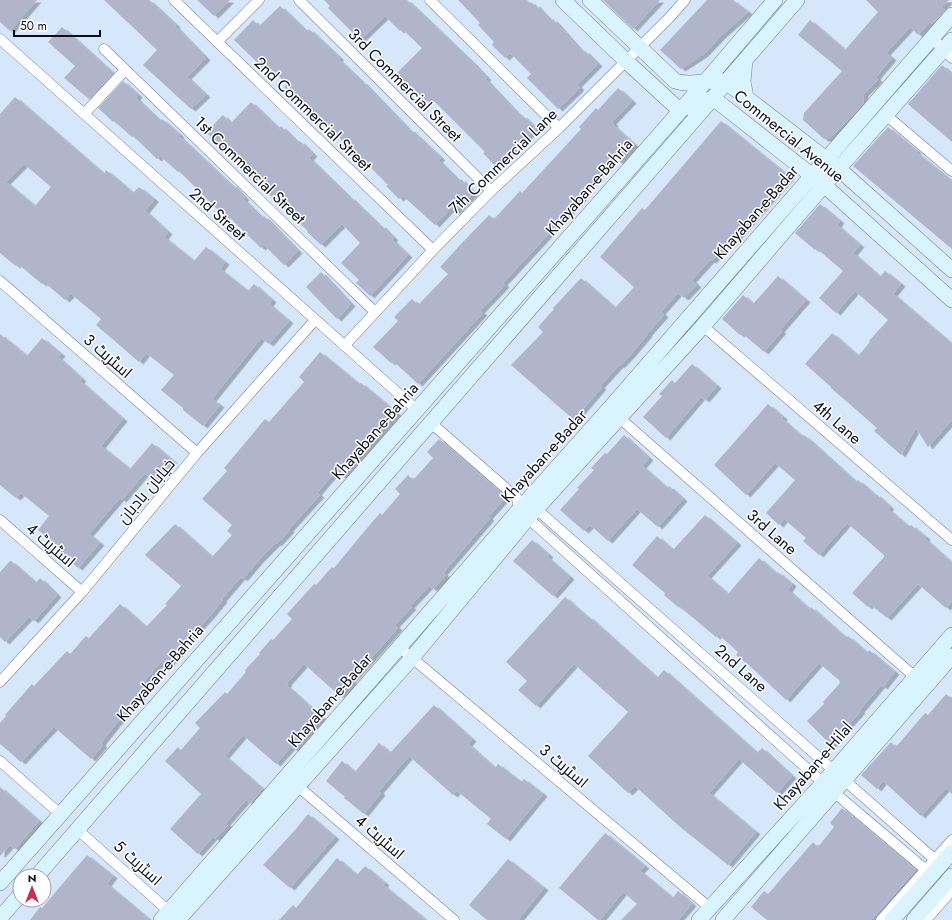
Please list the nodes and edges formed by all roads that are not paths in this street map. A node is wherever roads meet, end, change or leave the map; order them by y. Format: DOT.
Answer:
graph roads {
  1 [pos="174,0"];
  2 [pos="259,0"];
  3 [pos="299,0"];
  4 [pos="430,0"];
  5 [pos="563,0"];
  6 [pos="590,0"];
  7 [pos="685,0"];
  8 [pos="775,0"];
  9 [pos="797,0"];
  10 [pos="952,15"];
  11 [pos="0,38"];
  12 [pos="932,38"];
  13 [pos="217,42"];
  14 [pos="639,48"];
  15 [pos="104,49"];
  16 [pos="949,49"];
  17 [pos="745,60"];
  18 [pos="626,61"];
  19 [pos="125,70"];
  20 [pos="704,82"];
  21 [pos="726,82"];
  22 [pos="746,97"];
  23 [pos="713,98"];
  24 [pos="682,109"];
  25 [pos="84,114"];
  26 [pos="886,115"];
  27 [pos="559,128"];
  28 [pos="826,159"];
  29 [pos="839,169"];
  30 [pos="952,171"];
  31 [pos="812,176"];
  32 [pos="824,185"];
  33 [pos="490,191"];
  34 [pos="432,250"];
  35 [pos="556,252"];
  36 [pos="570,264"];
  37 [pos="952,270"];
  38 [pos="0,281"];
  39 [pos="952,300"];
  40 [pos="375,312"];
  41 [pos="315,320"];
  42 [pos="703,326"];
  43 [pos="344,346"];
  44 [pos="417,410"];
  45 [pos="614,413"];
  46 [pos="431,423"];
  47 [pos="197,453"];
  48 [pos="526,507"];
  49 [pos="0,520"];
  50 [pos="952,540"];
  51 [pos="82,592"];
  52 [pos="952,635"];
  53 [pos="400,648"];
  54 [pos="952,656"];
  55 [pos="412,658"];
  56 [pos="915,677"];
  57 [pos="0,682"];
  58 [pos="0,761"];
  59 [pos="834,769"];
  60 [pos="845,779"];
  61 [pos="292,781"];
  62 [pos="823,782"];
  63 [pos="835,792"];
  64 [pos="60,814"];
  65 [pos="78,830"];
  66 [pos="952,840"];
  67 [pos="952,852"];
  68 [pos="934,867"];
  69 [pos="44,868"];
  70 [pos="952,881"];
  71 [pos="0,883"];
  72 [pos="12,904"];
  73 [pos="710,908"];
  74 [pos="0,918"];
  75 [pos="171,918"];
  76 [pos="454,920"];
  77 [pos="699,920"];
  78 [pos="723,920"];
  79 [pos="881,920"];
  80 [pos="892,920"];
  81 [pos="914,920"];
  82 [pos="926,920"];
  1 -- 13 [label="street, 2nd Commercial Street"];
  2 -- 13 [label="street"];
  3 -- 33 [label="street, 3rd Commercial Street"];
  4 -- 27 [label="street"];
  5 -- 18 [label="main road"];
  6 -- 14 [label="main road, Commercial Avenue"];
  7 -- 14 [label="street, 7th Commercial Lane"];
  8 -- 20 [label="main road, Khayaban-e-Bahria"];
  9 -- 17 [label="main road"];
  10 -- 12 [label="main road, Khayaban-e-Badar"];
  11 -- 25 [label="street, 2nd Street"];
  12 -- 16 [label="street"];
  12 -- 28 [label="main road, Khayaban-e-Badar"];
  13 -- 34 [label="street, 2nd Commercial Street"];
  14 -- 18 [label="street, 7th Commercial Lane"];
  14 -- 20 [label="main road, Commercial Avenue"];
  15 -- 19 [label="street, 1st Commercial Street"];
  16 -- 26 [label="main road, Khayaban-e-Badar"];
  17 -- 21 [label="main road"];
  17 -- 22 [label="main road"];
  18 -- 24 [label="main road"];
  18 -- 27 [label="street, 7th Commercial Lane"];
  19 -- 25 [label="street"];
  19 -- 40 [label="street, 1st Commercial Street"];
  20 -- 21 [label="main road, Commercial Avenue"];
  20 -- 24 [label="main road, Khayaban-e-Bahria"];
  21 -- 22 [label="main road, Commercial Avenue"];
  21 -- 23 [label="main road"];
  22 -- 28 [label="main road, Commercial Avenue"];
  23 -- 24 [label="main road, Commercial Avenue"];
  23 -- 31 [label="main road, Commercial Avenue"];
  23 -- 36 [label="main road"];
  24 -- 35 [label="main road, Khayaban-e-Bahria"];
  25 -- 41 [label="street, 2nd Street"];
  26 -- 29 [label="main road, Khayaban-e-Badar"];
  26 -- 30 [label="street"];
  27 -- 33 [label="street, 7th Commercial Lane"];
  28 -- 29 [label="main road, Commercial Avenue"];
  28 -- 31 [label="main road, Khayaban-e-Badar"];
  29 -- 32 [label="main road, Khayaban-e-Badar"];
  29 -- 37 [label="main road, Commercial Avenue"];
  31 -- 32 [label="main road, Commercial Avenue"];
  31 -- 45 [label="main road, Khayaban-e-Badar"];
  32 -- 39 [label="main road, Commercial Avenue"];
  32 -- 42 [label="main road, Khayaban-e-Badar"];
  33 -- 34 [label="street, 7th Commercial Lane"];
  34 -- 40 [label="street, 7th Commercial Lane"];
  35 -- 36 [label="main road"];
  35 -- 44 [label="main road, Khayaban-e-Bahria"];
  36 -- 46 [label="main road"];
  38 -- 47 [label="street, اسٹریٹ 3"];
  40 -- 43 [label="street, 7th Commercial Lane"];
  41 -- 43 [label="street, 2nd Street"];
  41 -- 47 [label="street, خیابان بادبان"];
  42 -- 45 [label="main road, Khayaban-e-Badar"];
  42 -- 50 [label="street, 4th Lane"];
  43 -- 44 [label="street, 2nd Street"];
  44 -- 64 [label="main road, Khayaban-e-Bahria"];
  45 -- 48 [label="main road, Khayaban-e-Badar"];
  45 -- 56 [label="street, 3rd Lane"];
  46 -- 48 [label="street"];
  46 -- 65 [label="main road"];
  47 -- 51 [label="street, خیابان بادبان"];
  48 -- 53 [label="main road, Khayaban-e-Badar"];
  48 -- 55 [label="main road, Khayaban-e-Badar"];
  48 -- 59 [label="street, 2nd Lane"];
  48 -- 62 [label="street"];
  49 -- 51 [label="street, اسٹریٹ 4"];
  51 -- 57 [label="street, خیابان بادبان"];
  52 -- 56 [label="main road, Khayaban-e-Hilal"];
  53 -- 55 [label="street, اسٹریٹ 3"];
  53 -- 61 [label="main road, Khayaban-e-Badar"];
  54 -- 60 [label="main road"];
  55 -- 61 [label="main road, Khayaban-e-Badar"];
  55 -- 73 [label="street, اسٹریٹ 3"];
  56 -- 59 [label="main road, Khayaban-e-Hilal"];
  58 -- 64 [label="street"];
  59 -- 60 [label="street, 2nd Lane"];
  59 -- 62 [label="main road, Khayaban-e-Hilal"];
  60 -- 63 [label="main road"];
  60 -- 68 [label="street, 2nd Lane"];
  61 -- 75 [label="main road, Khayaban-e-Badar"];
  61 -- 76 [label="street, اسٹریٹ 4"];
  62 -- 63 [label="street"];
  62 -- 73 [label="main road, Khayaban-e-Hilal"];
  63 -- 68 [label="street"];
  63 -- 78 [label="main road"];
  64 -- 71 [label="main road, Khayaban-e-Bahria"];
  65 -- 69 [label="main road"];
  65 -- 75 [label="street, اسٹریٹ 5"];
  66 -- 68 [label="street"];
  67 -- 68 [label="main road"];
  68 -- 79 [label="street"];
  68 -- 80 [label="main road"];
  70 -- 81 [label="main road"];
  70 -- 82 [label="street"];
  72 -- 74 [label="main road"];
  73 -- 77 [label="main road, Khayaban-e-Hilal"];
}
